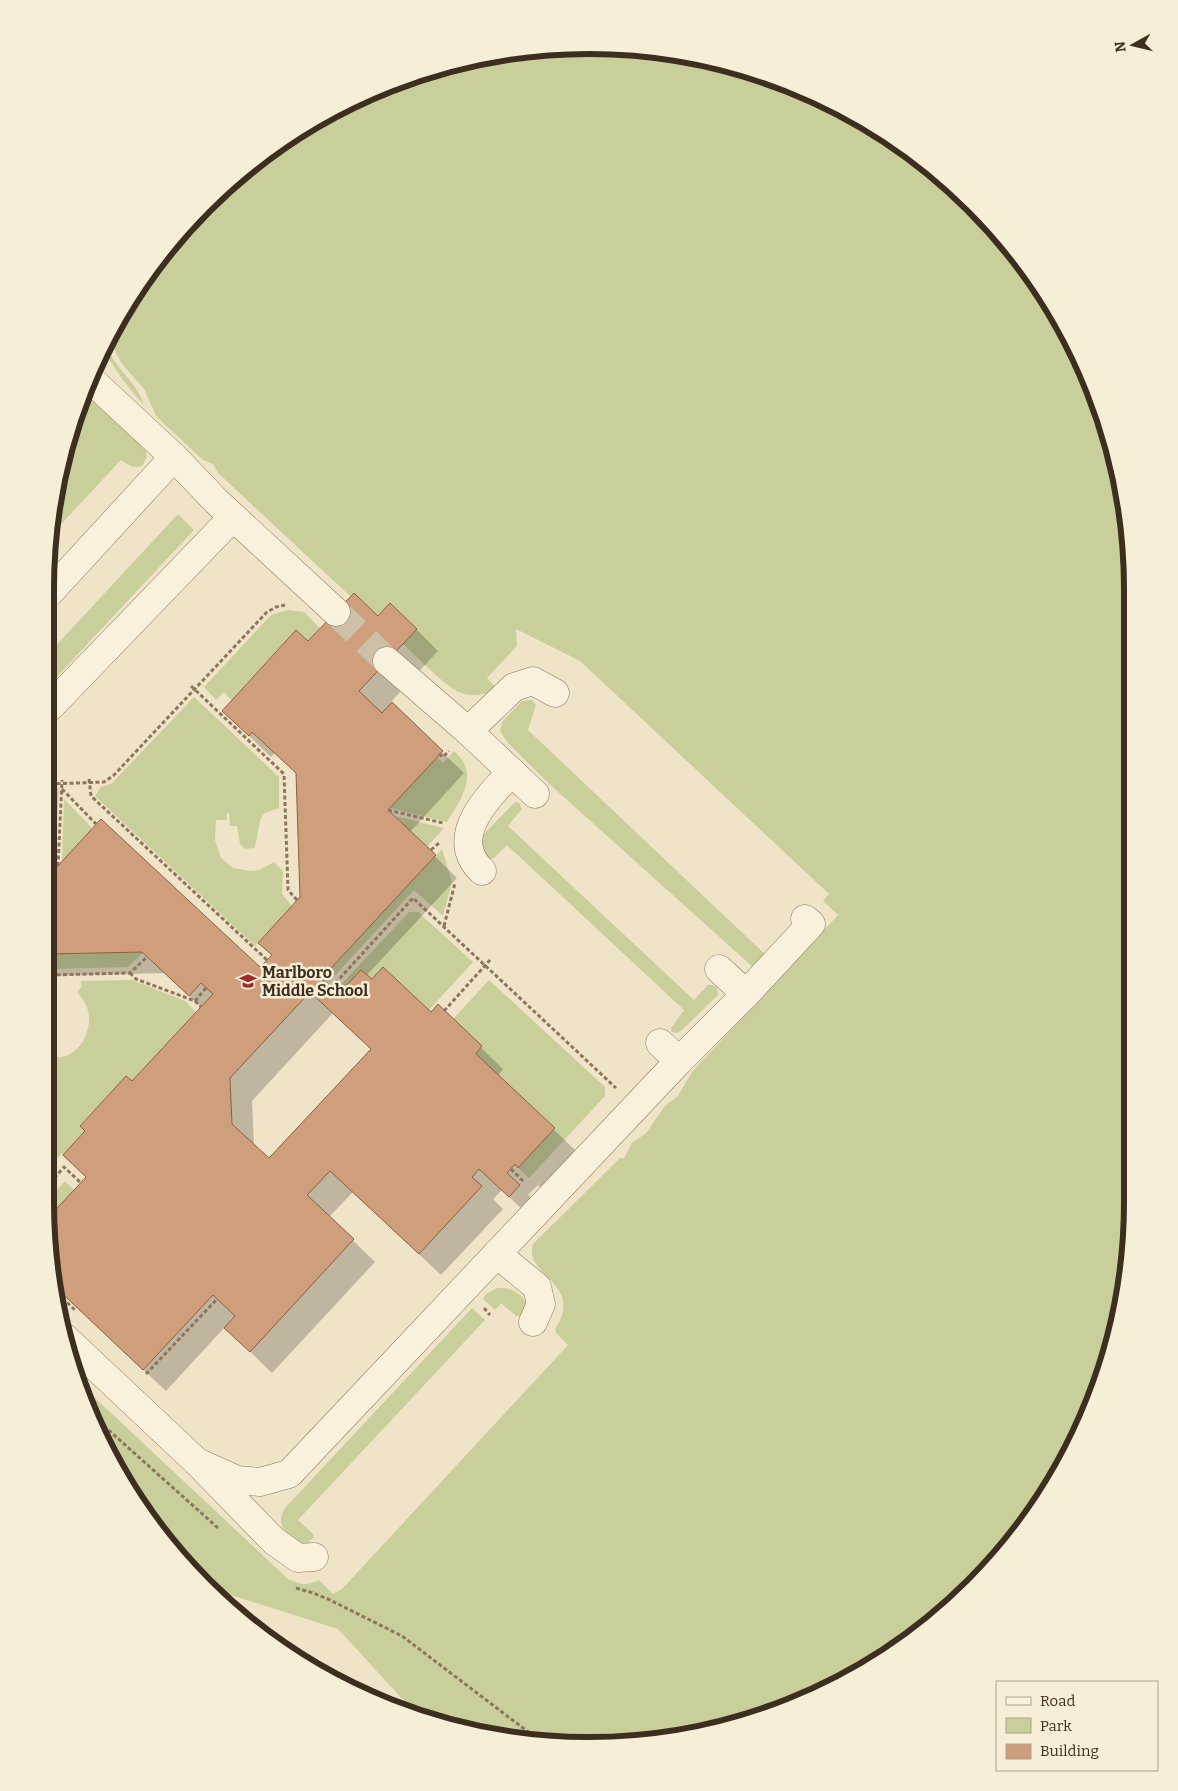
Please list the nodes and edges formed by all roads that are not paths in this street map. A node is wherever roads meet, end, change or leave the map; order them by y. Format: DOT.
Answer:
graph roads {
  1 [pos="96,381"];
  2 [pos="174,457"];
  3 [pos="233,517"];
  4 [pos="54,588"];
  5 [pos="336,612"];
  6 [pos="387,661"];
  7 [pos="555,693"];
  8 [pos="54,703"];
  9 [pos="461,738"];
  10 [pos="512,772"];
  11 [pos="534,794"];
  12 [pos="469,873"];
  13 [pos="804,919"];
  14 [pos="719,969"];
  15 [pos="746,994"];
  16 [pos="497,1254"];
  17 [pos="533,1322"];
  18 [pos="74,1346"];
  19 [pos="197,1462"];
  20 [pos="314,1557"];
  1 -- 2 [label="lane"];
  2 -- 3 [label="lane"];
  2 -- 4 [label="lane"];
  3 -- 5 [label="lane"];
  3 -- 8 [label="lane"];
  6 -- 9 [label="lane"];
  7 -- 9 [label="lane"];
  9 -- 10 [label="lane"];
  10 -- 11 [label="lane"];
  10 -- 12 [label="lane"];
  13 -- 15 [label="lane"];
  14 -- 15 [label="lane"];
  15 -- 16 [label="lane"];
  16 -- 17 [label="lane"];
  16 -- 19 [label="lane"];
  18 -- 19 [label="lane"];
  19 -- 20 [label="lane"];
}
